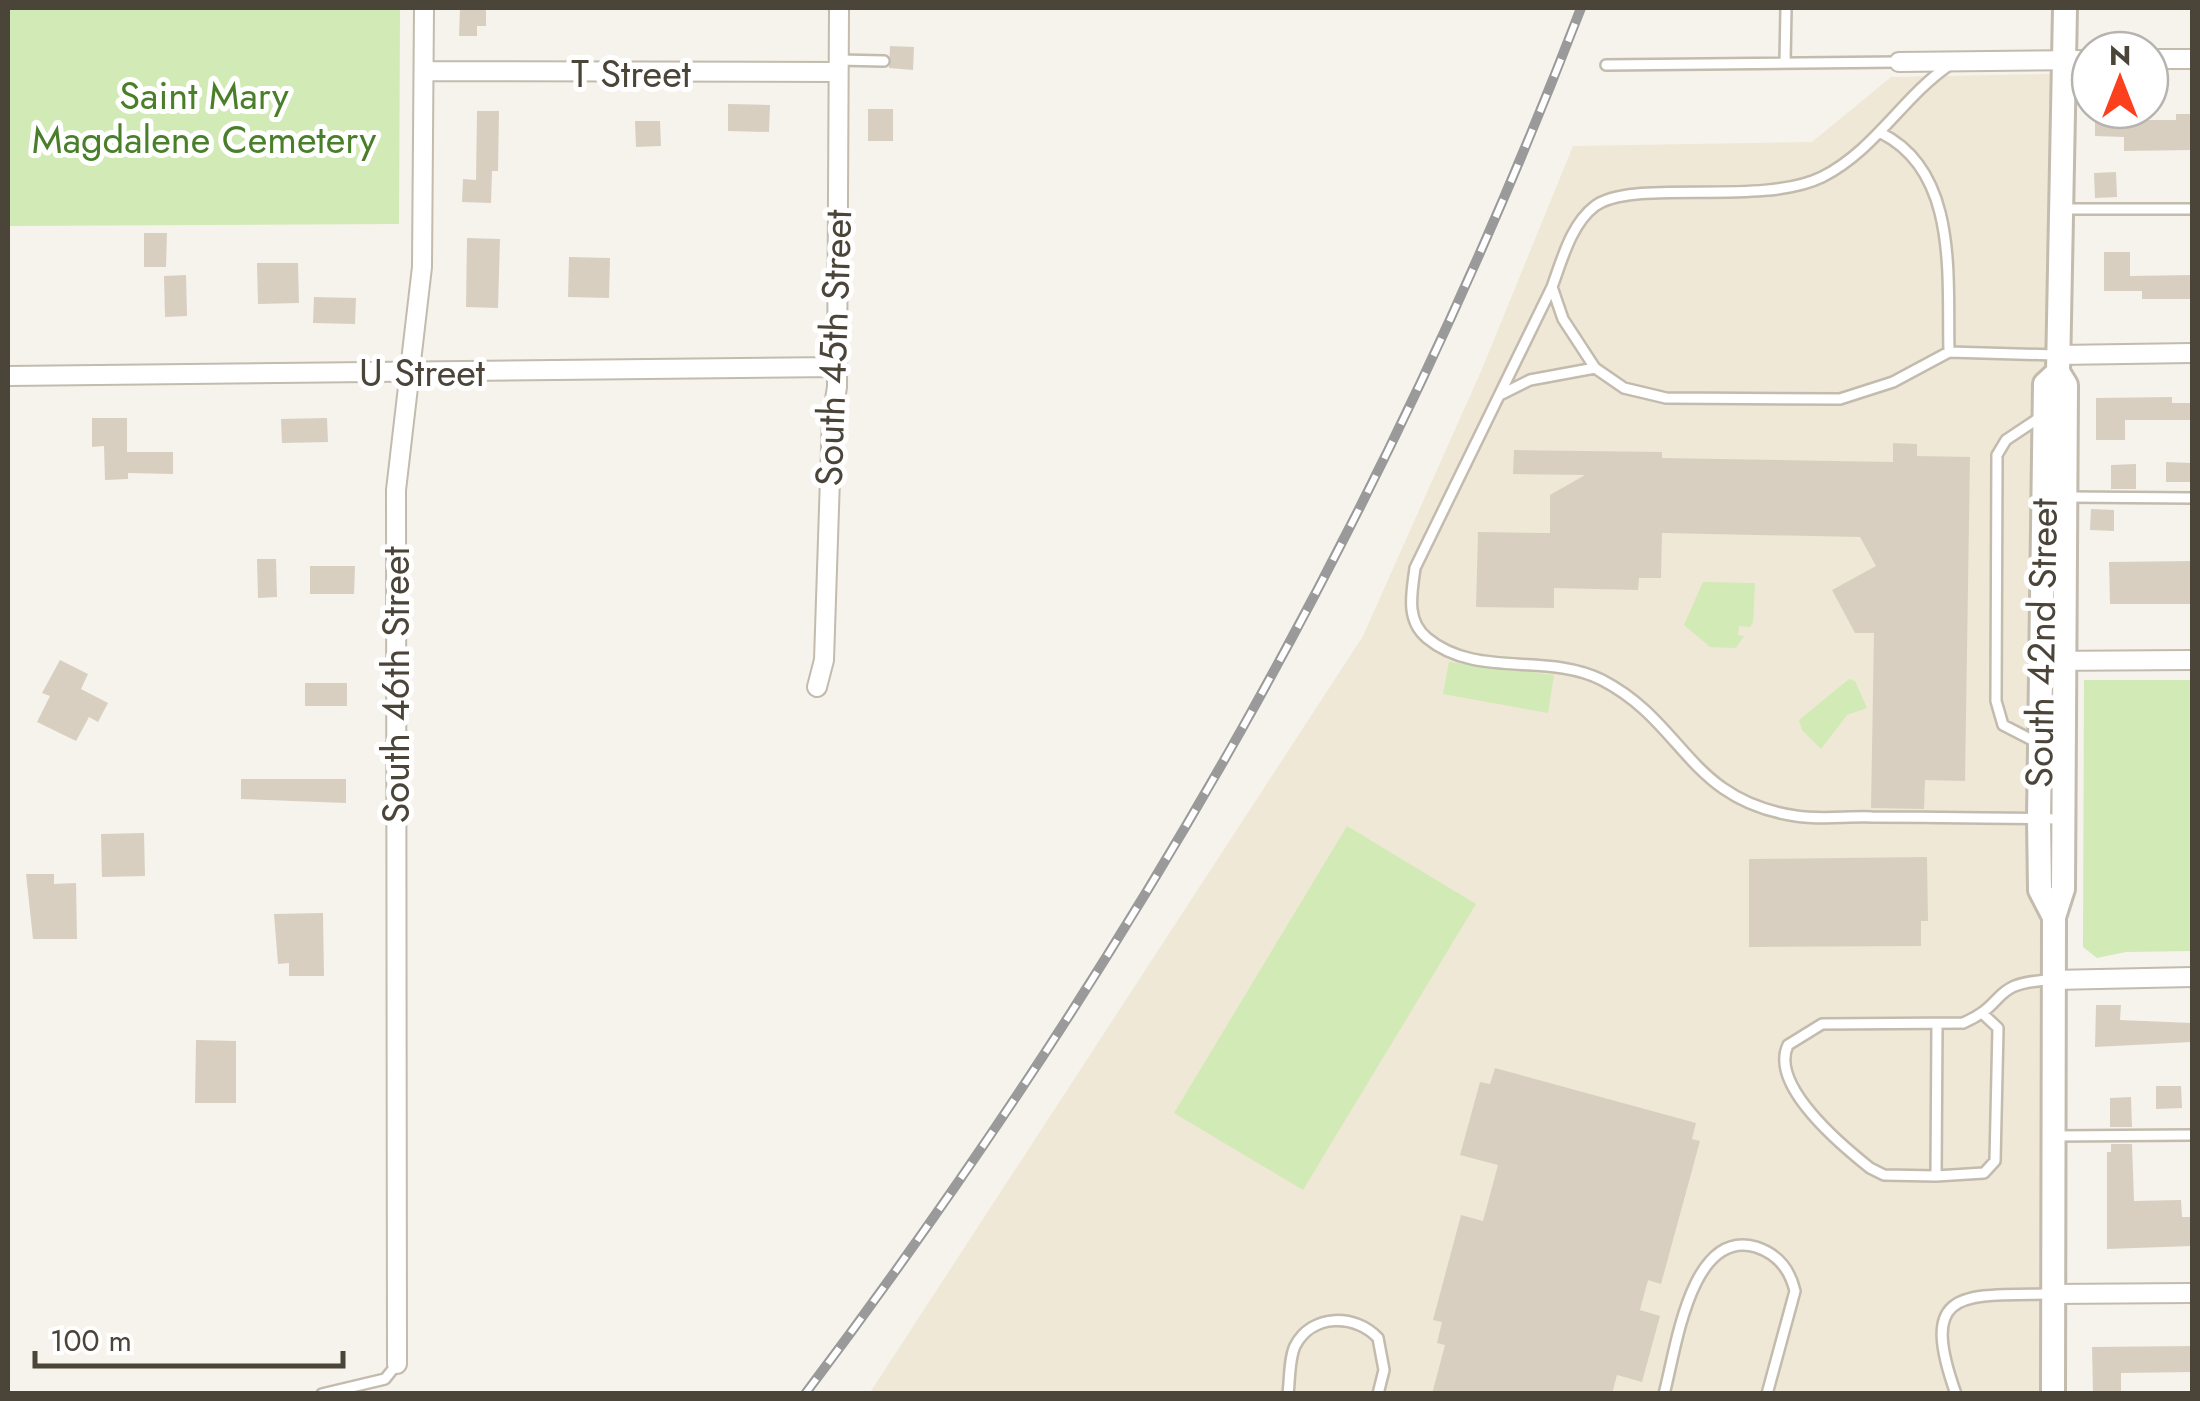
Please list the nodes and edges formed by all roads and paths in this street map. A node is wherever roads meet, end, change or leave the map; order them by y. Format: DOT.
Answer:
graph roads {
  1 [pos="424,8"];
  2 [pos="839,8"];
  3 [pos="1786,8"];
  4 [pos="2064,8"];
  5 [pos="2064,60"];
  6 [pos="2070,60"];
  7 [pos="884,61"];
  8 [pos="1955,61"];
  9 [pos="1899,62"];
  10 [pos="1784,63"];
  11 [pos="838,66"];
  12 [pos="1606,66"];
  13 [pos="424,71"];
  14 [pos="1880,132"];
  15 [pos="2192,208"];
  16 [pos="2060,209"];
  17 [pos="1552,287"];
  18 [pos="1949,352"];
  19 [pos="2192,353"];
  20 [pos="2058,363"];
  21 [pos="836,367"];
  22 [pos="1595,368"];
  23 [pos="409,372"];
  24 [pos="8,376"];
  25 [pos="1500,394"];
  26 [pos="2044,415"];
  27 [pos="2053,497"];
  28 [pos="2192,498"];
  29 [pos="2192,660"];
  30 [pos="2052,661"];
  31 [pos="818,687"];
  32 [pos="2040,744"];
  33 [pos="2051,819"];
  34 [pos="2192,977"];
  35 [pos="2054,980"];
  36 [pos="1983,1014"];
  37 [pos="1936,1024"];
  38 [pos="2192,1135"];
  39 [pos="2055,1136"];
  40 [pos="1936,1176"];
  41 [pos="2052,1294"];
  42 [pos="2192,1294"];
  43 [pos="397,1364"];
  44 [pos="322,1394"];
  45 [pos="1288,1394"];
  46 [pos="1378,1394"];
  47 [pos="1664,1394"];
  48 [pos="1767,1394"];
  49 [pos="1956,1394"];
  50 [pos="2054,1394"];
  1 -- 13 [label="street, South 46th Street"];
  2 -- 11 [label="street, South 45th Street"];
  3 -- 10 [label="lane"];
  4 -- 5 [label="street, South 42nd Street"];
  5 -- 6 [label="street"];
  5 -- 8 [label="street"];
  5 -- 16 [label="street, South 42nd Street"];
  7 -- 11 [label="lane"];
  8 -- 9 [label="street"];
  8 -- 14 [label="lane"];
  9 -- 10 [label="lane"];
  10 -- 12 [label="lane"];
  11 -- 13 [label="street, T Street"];
  11 -- 21 [label="street, South 45th Street"];
  13 -- 23 [label="street, South 46th Street"];
  14 -- 17 [label="lane"];
  14 -- 18 [label="lane"];
  15 -- 16 [label="lane"];
  16 -- 20 [label="street, South 42nd Street"];
  17 -- 22 [label="lane"];
  17 -- 25 [label="lane"];
  18 -- 20 [label="lane"];
  18 -- 22 [label="lane"];
  19 -- 20 [label="street"];
  20 -- 26 [label="street, South 42nd Street"];
  20 -- 27 [label="street, South 42nd Street"];
  21 -- 23 [label="street, U Street"];
  21 -- 31 [label="street, South 45th Street"];
  22 -- 25 [label="lane"];
  23 -- 24 [label="street, U Street"];
  23 -- 43 [label="street, South 46th Street"];
  25 -- 33 [label="lane"];
  26 -- 27 [label="street, South 42nd Street"];
  26 -- 32 [label="lane"];
  27 -- 28 [label="lane"];
  27 -- 30 [label="street, South 42nd Street"];
  29 -- 30 [label="street"];
  30 -- 32 [label="street, South 42nd Street"];
  30 -- 33 [label="street, South 42nd Street"];
  32 -- 33 [label="street, South 42nd Street"];
  33 -- 35 [label="street, South 42nd Street"];
  34 -- 35 [label="street"];
  35 -- 36 [label="lane"];
  35 -- 39 [label="street, South 42nd Street"];
  36 -- 37 [label="lane"];
  36 -- 40 [label="lane"];
  37 -- 40 [label="lane"];
  37 -- 40 [label="lane"];
  38 -- 39 [label="lane"];
  39 -- 41 [label="street, South 42nd Street"];
  41 -- 42 [label="street"];
  41 -- 49 [label="lane"];
  41 -- 50 [label="street, South 42nd Street"];
  43 -- 44 [label="lane"];
  45 -- 46 [label="lane"];
  47 -- 48 [label="lane"];
}
